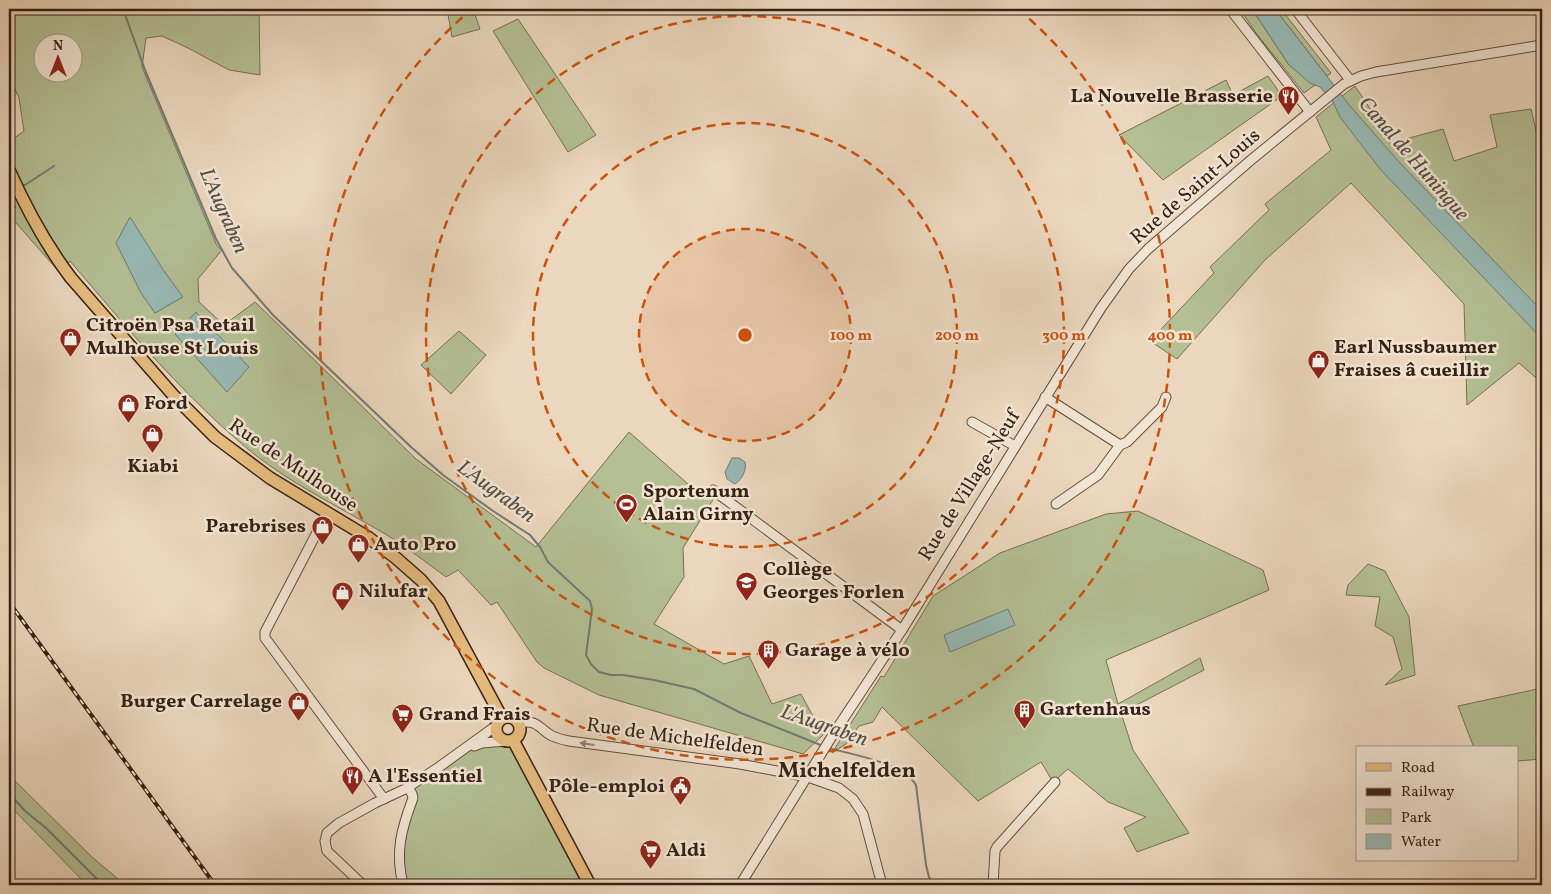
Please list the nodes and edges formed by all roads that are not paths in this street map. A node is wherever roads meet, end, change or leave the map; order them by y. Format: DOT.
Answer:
graph roads {
  1 [pos="1230,9"];
  2 [pos="1295,9"];
  3 [pos="1542,45"];
  4 [pos="1347,82"];
  5 [pos="1310,112"];
  6 [pos="11,175"];
  7 [pos="1101,308"];
  8 [pos="1045,397"];
  9 [pos="1166,397"];
  10 [pos="972,422"];
  11 [pos="1120,445"];
  12 [pos="1015,446"];
  13 [pos="713,490"];
  14 [pos="1056,504"];
  15 [pos="327,512"];
  16 [pos="902,630"];
  17 [pos="499,722"];
  18 [pos="519,723"];
  19 [pos="510,740"];
  20 [pos="466,748"];
  21 [pos="808,776"];
  22 [pos="1055,782"];
  23 [pos="408,787"];
  24 [pos="384,799"];
  25 [pos="881,884"];
  26 [pos="363,885"];
  27 [pos="403,885"];
  28 [pos="590,885"];
  29 [pos="740,885"];
  30 [pos="993,885"];
  1 -- 5 [label="street"];
  2 -- 4 [label="street"];
  3 -- 4 [label="street"];
  4 -- 5 [label="street, Rue de Saint-Louis"];
  5 -- 7 [label="street, Rue de Saint-Louis"];
  6 -- 15 [label="main road, Rue de Mulhouse"];
  7 -- 8 [label="street, Rue de Village-Neuf"];
  8 -- 11 [label="street"];
  8 -- 12 [label="street, Rue de Village-Neuf"];
  9 -- 11 [label="street"];
  10 -- 12 [label="street"];
  11 -- 14 [label="street"];
  12 -- 16 [label="street, Rue de Village-Neuf"];
  13 -- 16 [label="street"];
  15 -- 17 [label="main road, Rue de Mulhouse"];
  15 -- 24 [label="street"];
  16 -- 21 [label="street, Rue de Village-Neuf"];
  17 -- 18 [label="main road"];
  17 -- 19 [label="main road"];
  17 -- 20 [label="street"];
  18 -- 19 [label="main road"];
  21 -- 18 [label="street, Rue de Michelfelden, one-way"];
  19 -- 20 [label="street"];
  19 -- 28 [label="main road"];
  20 -- 23 [label="street"];
  21 -- 25 [label="street, Rue de Michelfelden"];
  21 -- 29 [label="street, Rue de Village-Neuf"];
  22 -- 30 [label="street"];
  23 -- 24 [label="street"];
  23 -- 27 [label="street"];
  24 -- 26 [label="street"];
}
